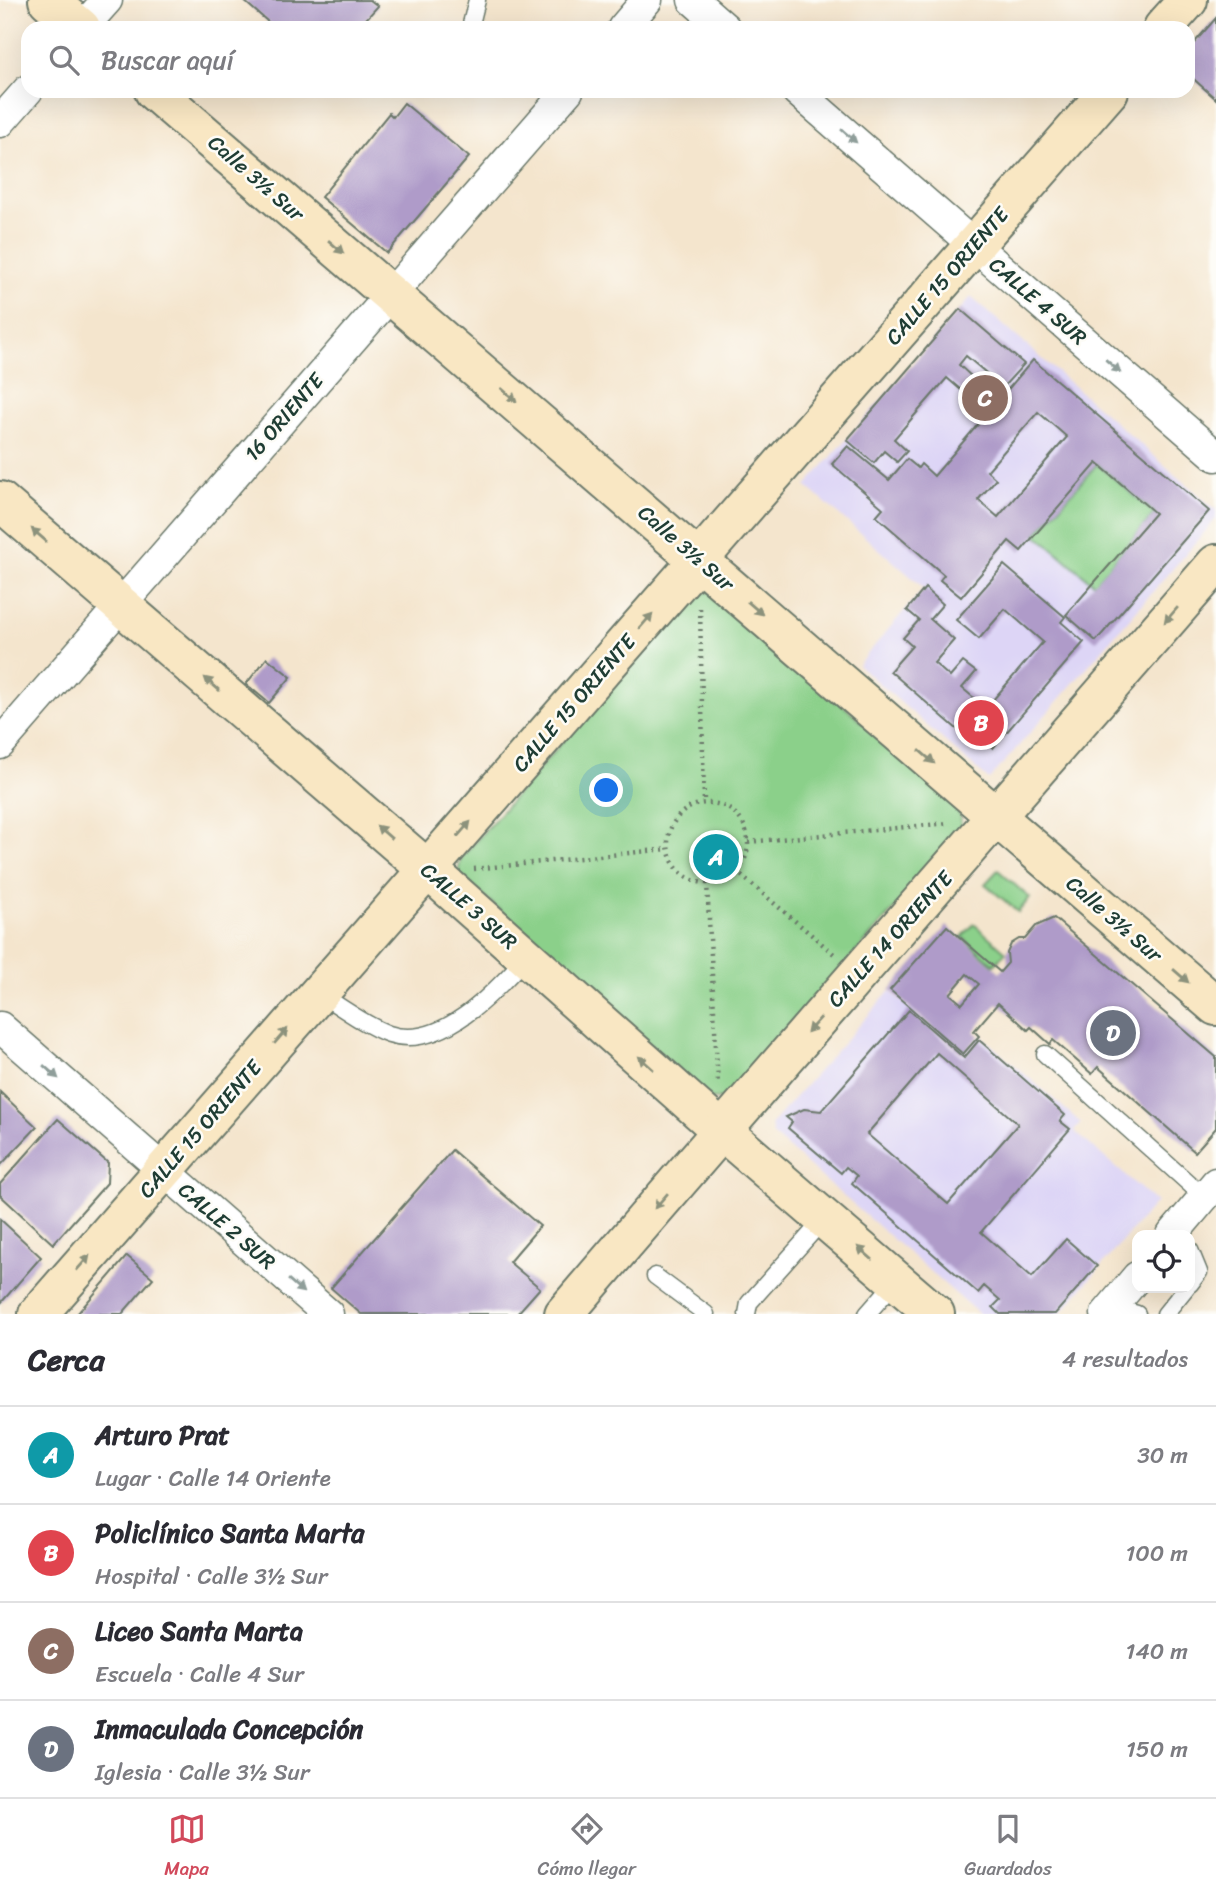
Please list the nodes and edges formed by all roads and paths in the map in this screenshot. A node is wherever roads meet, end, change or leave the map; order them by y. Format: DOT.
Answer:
graph roads {
  1 [pos="48,0"];
  2 [pos="107,0"];
  3 [pos="477,0"];
  4 [pos="647,0"];
  5 [pos="693,0"];
  6 [pos="1188,0"];
  7 [pos="74,21"];
  8 [pos="88,21"];
  9 [pos="472,21"];
  10 [pos="629,21"];
  11 [pos="717,21"];
  12 [pos="1169,21"];
  13 [pos="21,98"];
  14 [pos="162,98"];
  15 [pos="562,98"];
  16 [pos="805,98"];
  17 [pos="1103,98"];
  18 [pos="0,122"];
  19 [pos="974,246"];
  20 [pos="391,295"];
  21 [pos="1216,456"];
  22 [pos="0,501"];
  23 [pos="1216,564"];
  24 [pos="688,573"];
  25 [pos="121,605"];
  26 [pos="0,744"];
  27 [pos="704,803"];
  28 [pos="997,818"];
  29 [pos="955,822"];
  30 [pos="748,842"];
  31 [pos="668,849"];
  32 [pos="736,871"];
  33 [pos="440,881"];
  34 [pos="707,883"];
  35 [pos="526,957"];
  36 [pos="858,975"];
  37 [pos="319,993"];
  38 [pos="1216,1006"];
  39 [pos="0,1027"];
  40 [pos="1045,1054"];
  41 [pos="720,1113"];
  42 [pos="163,1170"];
  43 [pos="1210,1190"];
  44 [pos="825,1219"];
  45 [pos="1185,1230"];
  46 [pos="655,1276"];
  47 [pos="896,1281"];
  48 [pos="1132,1286"];
  49 [pos="1182,1293"];
  50 [pos="1118,1312"];
  51 [pos="38,1314"];
  52 [pos="328,1314"];
  53 [pos="564,1314"];
  54 [pos="706,1314"];
  55 [pos="747,1314"];
  56 [pos="867,1314"];
  57 [pos="935,1314"];
  58 [pos="1165,1314"];
  1 -- 7 [label="street"];
  2 -- 8 [label="street"];
  3 -- 9 [label="lane"];
  4 -- 10 [label="street"];
  5 -- 11 [label="street"];
  6 -- 12 [label="street"];
  13 -- 18 [label="street"];
  14 -- 20 [label="street, Calle 3½ Sur, one-way"];
  15 -- 20 [label="street, 16 ORIENTE"];
  16 -- 19 [label="street, CALLE 4 SUR, one-way"];
  17 -- 19 [label="street, CALLE 15 ORIENTE"];
  19 -- 21 [label="street, CALLE 4 SUR, one-way"];
  19 -- 24 [label="street, CALLE 15 ORIENTE"];
  20 -- 24 [label="street, Calle 3½ Sur, one-way"];
  20 -- 25 [label="street, 16 ORIENTE"];
  25 -- 22 [label="street, CALLE 3 SUR, one-way"];
  23 -- 28 [label="street, CALLE 14 ORIENTE, one-way"];
  24 -- 27 [label="path"];
  24 -- 28 [label="street, Calle 3½ Sur, one-way"];
  33 -- 24 [label="street, CALLE 15 ORIENTE, one-way"];
  25 -- 26 [label="street, 16 ORIENTE"];
  33 -- 25 [label="street, CALLE 3 SUR, one-way"];
  27 -- 30 [label="path"];
  27 -- 31 [label="path"];
  28 -- 36 [label="street, CALLE 14 ORIENTE"];
  28 -- 38 [label="street, Calle 3½ Sur, one-way"];
  29 -- 30 [label="path"];
  30 -- 32 [label="path"];
  31 -- 33 [label="path"];
  31 -- 34 [label="path"];
  32 -- 34 [label="path"];
  32 -- 36 [label="path"];
  33 -- 35 [label="street, CALLE 3 SUR"];
  33 -- 37 [label="street, CALLE 15 ORIENTE"];
  34 -- 41 [label="path"];
  35 -- 37 [label="lane"];
  41 -- 35 [label="street, CALLE 3 SUR, one-way"];
  36 -- 41 [label="street, CALLE 14 ORIENTE, one-way"];
  42 -- 37 [label="street, CALLE 15 ORIENTE, one-way"];
  39 -- 42 [label="street, CALLE 2 SUR, one-way"];
  40 -- 43 [label="lane"];
  41 -- 44 [label="street, CALLE 3 SUR"];
  41 -- 53 [label="street, CALLE 14 ORIENTE, one-way"];
  51 -- 42 [label="street, CALLE 15 ORIENTE, one-way"];
  42 -- 52 [label="street, CALLE 2 SUR, one-way"];
  43 -- 45 [label="street"];
  47 -- 44 [label="street, CALLE 3 SUR, one-way"];
  44 -- 55 [label="lane"];
  46 -- 54 [label="lane"];
  47 -- 56 [label="lane"];
  47 -- 57 [label="street, CALLE 3 SUR"];
  48 -- 50 [label="street"];
  49 -- 58 [label="lane"];
}
